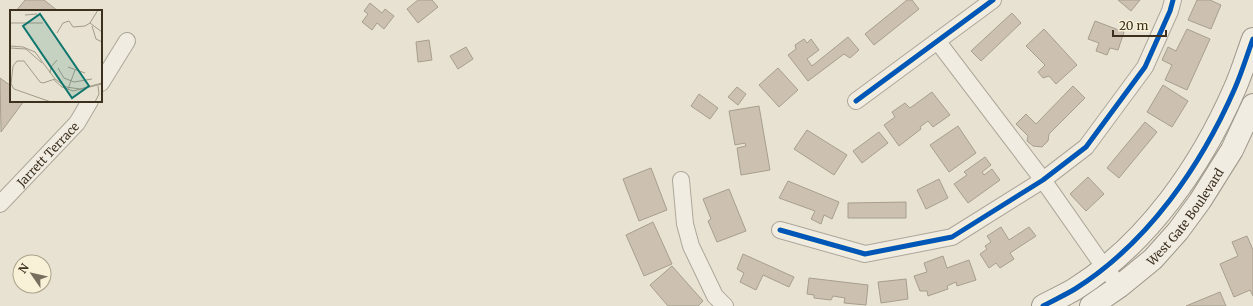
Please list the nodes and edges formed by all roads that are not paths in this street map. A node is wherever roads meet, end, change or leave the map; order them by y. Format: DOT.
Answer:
graph roads {
  1 [pos="993,0"];
  2 [pos="1173,0"];
  3 [pos="1253,39"];
  4 [pos="127,41"];
  5 [pos="938,42"];
  6 [pos="102,81"];
  7 [pos="856,101"];
  8 [pos="89,102"];
  9 [pos="1253,105"];
  10 [pos="681,180"];
  11 [pos="1043,180"];
  12 [pos="0,204"];
  13 [pos="780,230"];
  14 [pos="1104,267"];
  15 [pos="1120,286"];
  16 [pos="725,306"];
  17 [pos="1043,306"];
  18 [pos="1091,306"];
  1 -- 5 [label="street"];
  2 -- 11 [label="street"];
  3 -- 14 [label="street, West Gate Boulevard"];
  4 -- 6 [label="street"];
  5 -- 7 [label="street"];
  5 -- 11 [label="street"];
  8 -- 12 [label="street, Jarrett Terrace"];
  9 -- 15 [label="street, West Gate Boulevard"];
  10 -- 16 [label="street"];
  11 -- 13 [label="street"];
  11 -- 14 [label="street"];
  14 -- 15 [label="street"];
  14 -- 17 [label="street, West Gate Boulevard"];
  15 -- 18 [label="street, West Gate Boulevard"];
}
